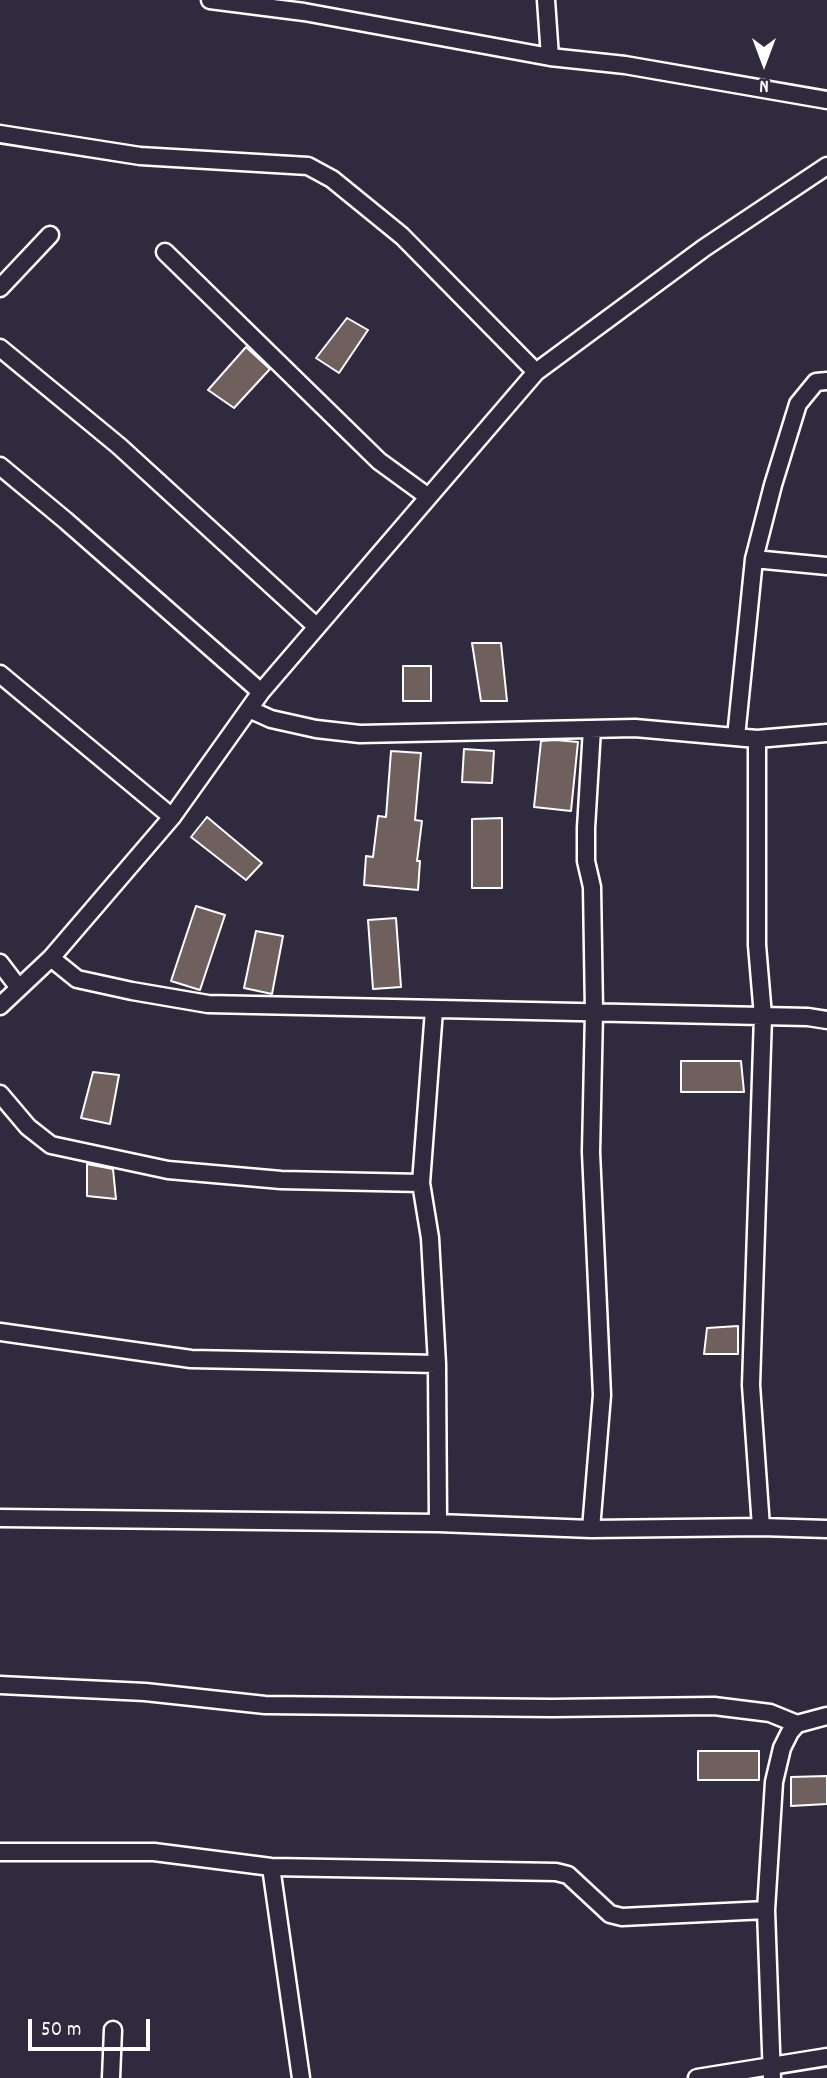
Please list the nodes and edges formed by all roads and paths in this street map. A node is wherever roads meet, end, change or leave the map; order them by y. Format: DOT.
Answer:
graph roads {
  1 [pos="210,0"];
  2 [pos="546,0"];
  3 [pos="550,57"];
  4 [pos="827,100"];
  5 [pos="0,134"];
  6 [pos="827,166"];
  7 [pos="50,235"];
  8 [pos="165,252"];
  9 [pos="0,288"];
  10 [pos="0,348"];
  11 [pos="536,372"];
  12 [pos="827,381"];
  13 [pos="0,466"];
  14 [pos="427,496"];
  15 [pos="754,559"];
  16 [pos="827,566"];
  17 [pos="317,627"];
  18 [pos="0,674"];
  19 [pos="261,692"];
  20 [pos="251,710"];
  21 [pos="592,729"];
  22 [pos="827,733"];
  23 [pos="736,737"];
  24 [pos="757,739"];
  25 [pos="172,817"];
  26 [pos="51,958"];
  27 [pos="0,963"];
  28 [pos="19,988"];
  29 [pos="0,1006"];
  30 [pos="434,1010"];
  31 [pos="594,1012"];
  32 [pos="762,1016"];
  33 [pos="827,1020"];
  34 [pos="0,1094"];
  35 [pos="421,1183"];
  36 [pos="0,1332"];
  37 [pos="437,1364"];
  38 [pos="0,1518"];
  39 [pos="438,1523"];
  40 [pos="761,1527"];
  41 [pos="590,1529"];
  42 [pos="827,1529"];
  43 [pos="0,1685"];
  44 [pos="827,1716"];
  45 [pos="797,1724"];
  46 [pos="0,1852"];
  47 [pos="271,1867"];
  48 [pos="766,1910"];
  49 [pos="113,2030"];
  50 [pos="827,2057"];
  51 [pos="772,2072"];
  52 [pos="111,2078"];
  53 [pos="301,2078"];
  54 [pos="697,2078"];
  1 -- 3 [label="street"];
  2 -- 3 [label="street"];
  3 -- 4 [label="street"];
  5 -- 11 [label="street"];
  6 -- 11 [label="street"];
  7 -- 9 [label="street"];
  8 -- 14 [label="street"];
  10 -- 17 [label="street"];
  11 -- 14 [label="street"];
  12 -- 15 [label="street"];
  13 -- 19 [label="street"];
  14 -- 17 [label="street"];
  15 -- 16 [label="street"];
  15 -- 23 [label="street"];
  17 -- 19 [label="street"];
  18 -- 25 [label="street"];
  19 -- 20 [label="street"];
  20 -- 21 [label="street"];
  20 -- 25 [label="street"];
  21 -- 23 [label="street"];
  21 -- 31 [label="street"];
  22 -- 24 [label="street"];
  23 -- 24 [label="street"];
  24 -- 32 [label="street"];
  25 -- 26 [label="street"];
  26 -- 28 [label="street"];
  26 -- 30 [label="street"];
  27 -- 28 [label="street"];
  28 -- 29 [label="street"];
  30 -- 31 [label="street"];
  30 -- 35 [label="street"];
  31 -- 32 [label="street"];
  31 -- 41 [label="street"];
  32 -- 33 [label="street"];
  32 -- 40 [label="street"];
  34 -- 35 [label="street"];
  35 -- 37 [label="street"];
  36 -- 37 [label="street"];
  37 -- 39 [label="street"];
  38 -- 39 [label="street"];
  39 -- 41 [label="street"];
  40 -- 41 [label="street"];
  40 -- 42 [label="street"];
  43 -- 45 [label="street"];
  44 -- 45 [label="street"];
  45 -- 48 [label="street"];
  46 -- 47 [label="street"];
  47 -- 48 [label="street"];
  47 -- 53 [label="street"];
  48 -- 51 [label="street"];
  49 -- 52 [label="street"];
  50 -- 51 [label="street"];
  51 -- 54 [label="street"];
}
